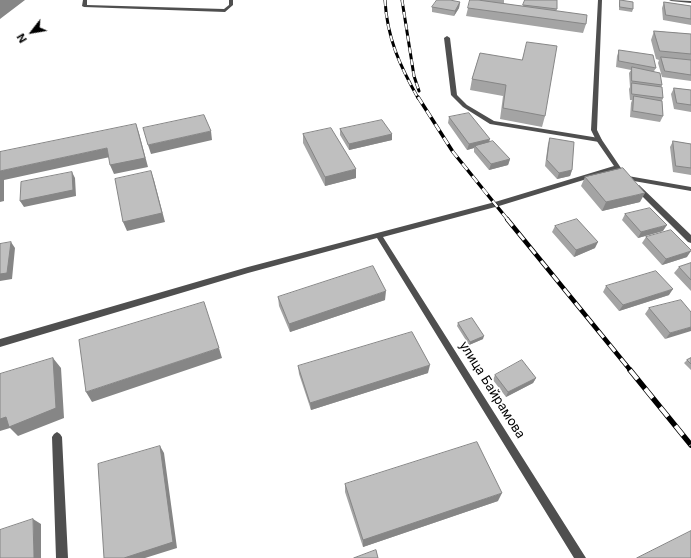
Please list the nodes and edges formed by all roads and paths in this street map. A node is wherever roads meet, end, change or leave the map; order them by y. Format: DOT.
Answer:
graph roads {
  1 [pos="85,0"];
  2 [pos="231,0"];
  3 [pos="600,0"];
  4 [pos="671,0"];
  5 [pos="691,2"];
  6 [pos="447,38"];
  7 [pos="599,140"];
  8 [pos="616,168"];
  9 [pos="628,178"];
  10 [pos="691,189"];
  11 [pos="379,236"];
  12 [pos="691,240"];
  13 [pos="0,344"];
  14 [pos="57,438"];
  15 [pos="62,558"];
  16 [pos="580,558"];
  1 -- 2 [label="street"];
  3 -- 7 [label="street"];
  4 -- 5 [label="street"];
  6 -- 7 [label="street"];
  7 -- 8 [label="street"];
  8 -- 9 [label="street"];
  8 -- 11 [label="street"];
  9 -- 10 [label="street"];
  9 -- 12 [label="street"];
  11 -- 13 [label="street"];
  11 -- 16 [label="street, улица Байрамова"];
  14 -- 15 [label="street"];
}
